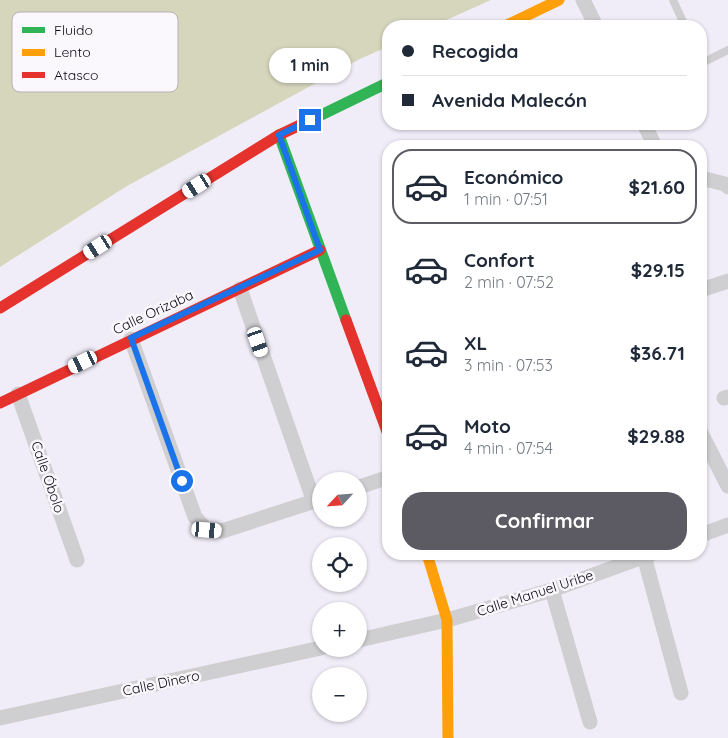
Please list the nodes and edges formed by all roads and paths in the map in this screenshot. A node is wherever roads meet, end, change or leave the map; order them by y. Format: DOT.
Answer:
graph roads {
  1 [pos="559,0"];
  2 [pos="584,0"];
  3 [pos="673,0"];
  4 [pos="517,20"];
  5 [pos="593,20"];
  6 [pos="682,20"];
  7 [pos="728,50"];
  8 [pos="707,60"];
  9 [pos="382,85"];
  10 [pos="279,135"];
  11 [pos="707,180"];
  12 [pos="727,185"];
  13 [pos="320,250"];
  14 [pos="728,281"];
  15 [pos="707,288"];
  16 [pos="240,289"];
  17 [pos="0,308"];
  18 [pos="131,338"];
  19 [pos="18,394"];
  20 [pos="0,403"];
  21 [pos="382,418"];
  22 [pos="707,445"];
  23 [pos="382,479"];
  24 [pos="368,484"];
  25 [pos="312,485"];
  26 [pos="728,486"];
  27 [pos="312,503"];
  28 [pos="728,525"];
  29 [pos="707,533"];
  30 [pos="77,560"];
  31 [pos="428,560"];
  32 [pos="633,560"];
  33 [pos="648,560"];
  34 [pos="552,590"];
  35 [pos="447,620"];
  36 [pos="367,638"];
  37 [pos="312,650"];
  38 [pos="681,693"];
  39 [pos="0,718"];
  40 [pos="590,722"];
  41 [pos="448,738"];
  1 -- 4 [label="street"];
  2 -- 5 [label="street"];
  3 -- 6 [label="lane"];
  7 -- 8 [label="lane"];
  9 -- 10 [label="street"];
  10 -- 13 [label="street"];
  10 -- 17 [label="street"];
  11 -- 12 [label="street"];
  13 -- 16 [label="street, Calle Orizaba"];
  13 -- 21 [label="street"];
  14 -- 15 [label="street"];
  16 -- 18 [label="street, Calle Orizaba"];
  16 -- 25 [label="street"];
  18 -- 19 [label="street, Calle Orizaba"];
  18 -- 27 [label="street"];
  19 -- 20 [label="street, Calle Orizaba"];
  19 -- 30 [label="street, Calle Óbolo"];
  22 -- 26 [label="street"];
  23 -- 24 [label="street"];
  28 -- 29 [label="street"];
  31 -- 35 [label="street"];
  32 -- 34 [label="street, Calle Manuel Uribe"];
  33 -- 38 [label="street"];
  34 -- 35 [label="street, Calle Manuel Uribe"];
  34 -- 40 [label="street"];
  35 -- 36 [label="street"];
  35 -- 41 [label="street"];
  37 -- 39 [label="street, Calle Dinero"];
}
